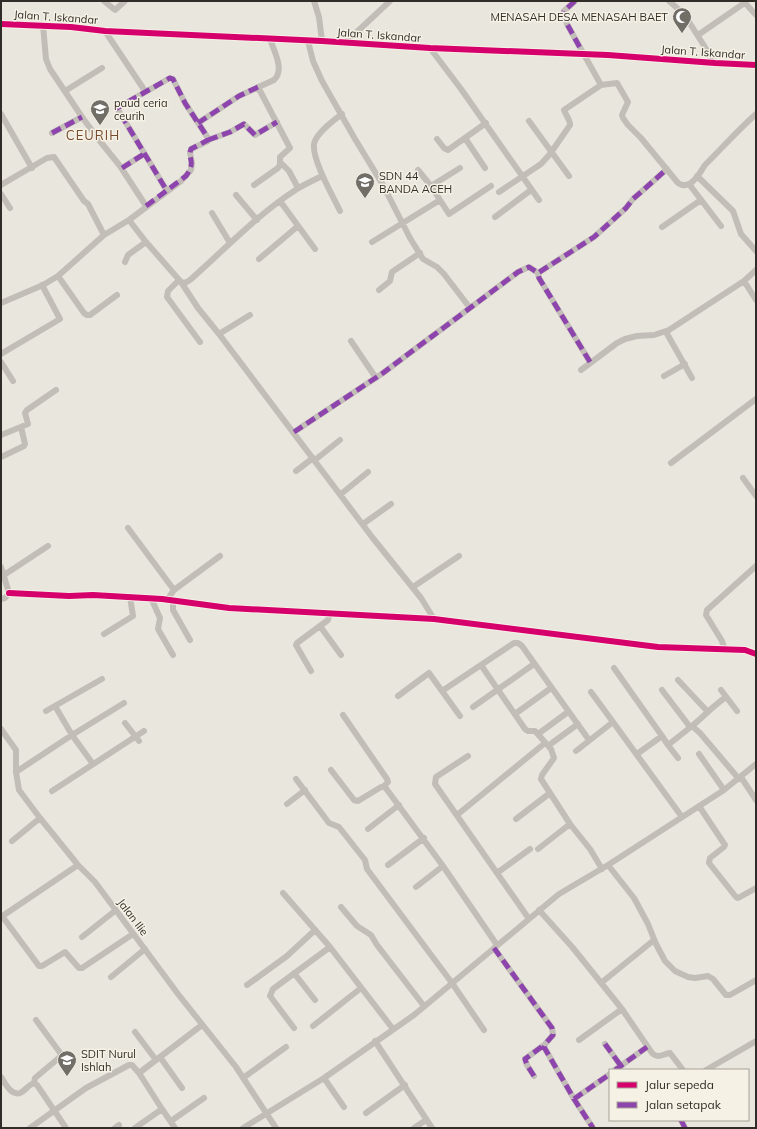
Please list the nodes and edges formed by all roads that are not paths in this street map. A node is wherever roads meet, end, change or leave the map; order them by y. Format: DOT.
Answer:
graph roads {
  1 [pos="104,1"];
  2 [pos="124,1"];
  3 [pos="314,1"];
  4 [pos="390,1"];
  5 [pos="575,1"];
  6 [pos="669,1"];
  7 [pos="756,15"];
  8 [pos="1,24"];
  9 [pos="43,25"];
  10 [pos="105,31"];
  11 [pos="698,35"];
  12 [pos="270,40"];
  13 [pos="308,41"];
  14 [pos="322,41"];
  15 [pos="345,43"];
  16 [pos="430,48"];
  17 [pos="584,55"];
  18 [pos="715,63"];
  19 [pos="756,65"];
  20 [pos="102,68"];
  21 [pos="601,86"];
  22 [pos="258,87"];
  23 [pos="65,91"];
  24 [pos="145,91"];
  25 [pos="1,114"];
  26 [pos="342,114"];
  27 [pos="756,114"];
  28 [pos="82,117"];
  29 [pos="530,121"];
  30 [pos="277,122"];
  31 [pos="198,123"];
  32 [pos="486,123"];
  33 [pos="52,133"];
  34 [pos="465,138"];
  35 [pos="437,139"];
  36 [pos="208,140"];
  37 [pos="551,151"];
  38 [pos="144,154"];
  39 [pos="280,162"];
  40 [pos="32,168"];
  41 [pos="122,168"];
  42 [pos="460,168"];
  43 [pos="485,168"];
  44 [pos="667,169"];
  45 [pos="418,170"];
  46 [pos="322,176"];
  47 [pos="569,176"];
  48 [pos="697,176"];
  49 [pos="522,177"];
  50 [pos="689,184"];
  51 [pos="1,185"];
  52 [pos="254,185"];
  53 [pos="431,186"];
  54 [pos="491,186"];
  55 [pos="298,188"];
  56 [pos="167,190"];
  57 [pos="531,190"];
  58 [pos="499,192"];
  59 [pos="1,194"];
  60 [pos="236,195"];
  61 [pos="440,200"];
  62 [pos="539,200"];
  63 [pos="701,200"];
  64 [pos="280,201"];
  65 [pos="146,206"];
  66 [pos="10,208"];
  67 [pos="340,211"];
  68 [pos="212,212"];
  69 [pos="495,217"];
  70 [pos="129,220"];
  71 [pos="257,220"];
  72 [pos="402,222"];
  73 [pos="298,226"];
  74 [pos="721,226"];
  75 [pos="662,227"];
  76 [pos="104,235"];
  77 [pos="146,242"];
  78 [pos="372,242"];
  79 [pos="230,243"];
  80 [pos="315,249"];
  81 [pos="756,252"];
  82 [pos="420,253"];
  83 [pos="259,259"];
  84 [pos="125,262"];
  85 [pos="756,270"];
  86 [pos="538,273"];
  87 [pos="58,276"];
  88 [pos="180,281"];
  89 [pos="744,281"];
  90 [pos="42,285"];
  91 [pos="379,290"];
  92 [pos="117,295"];
  93 [pos="756,300"];
  94 [pos="1,303"];
  95 [pos="470,308"];
  96 [pos="250,315"];
  97 [pos="669,330"];
  98 [pos="219,334"];
  99 [pos="351,341"];
  100 [pos="200,342"];
  101 [pos="1,354"];
  102 [pos="1,362"];
  103 [pos="590,362"];
  104 [pos="685,364"];
  105 [pos="581,370"];
  106 [pos="664,376"];
  107 [pos="376,378"];
  108 [pos="692,378"];
  109 [pos="13,381"];
  110 [pos="56,390"];
  111 [pos="756,399"];
  112 [pos="21,427"];
  113 [pos="294,432"];
  114 [pos="1,435"];
  115 [pos="340,440"];
  116 [pos="1,456"];
  117 [pos="314,459"];
  118 [pos="670,463"];
  119 [pos="296,471"];
  120 [pos="368,472"];
  121 [pos="743,478"];
  122 [pos="341,494"];
  123 [pos="756,496"];
  124 [pos="391,504"];
  125 [pos="363,524"];
  126 [pos="128,528"];
  127 [pos="48,546"];
  128 [pos="220,556"];
  129 [pos="459,556"];
  130 [pos="756,566"];
  131 [pos="1,567"];
  132 [pos="4,575"];
  133 [pos="413,587"];
  134 [pos="174,590"];
  135 [pos="9,593"];
  136 [pos="130,597"];
  137 [pos="152,598"];
  138 [pos="1,599"];
  139 [pos="170,600"];
  140 [pos="330,613"];
  141 [pos="434,619"];
  142 [pos="320,626"];
  143 [pos="104,634"];
  144 [pos="190,640"];
  145 [pos="725,650"];
  146 [pos="756,654"];
  147 [pos="173,655"];
  148 [pos="341,655"];
  149 [pos="534,664"];
  150 [pos="481,665"];
  151 [pos="614,668"];
  152 [pos="311,671"];
  153 [pos="102,679"];
  154 [pos="678,680"];
  155 [pos="551,688"];
  156 [pos="498,689"];
  157 [pos="662,690"];
  158 [pos="721,690"];
  159 [pos="442,692"];
  160 [pos="591,692"];
  161 [pos="398,696"];
  162 [pos="726,697"];
  163 [pos="124,704"];
  164 [pos="55,706"];
  165 [pos="473,708"];
  166 [pos="46,711"];
  167 [pos="737,711"];
  168 [pos="568,712"];
  169 [pos="708,712"];
  170 [pos="515,714"];
  171 [pos="343,715"];
  172 [pos="460,716"];
  173 [pos="614,722"];
  174 [pos="125,723"];
  175 [pos="578,724"];
  176 [pos="691,727"];
  177 [pos="1,729"];
  178 [pos="144,731"];
  179 [pos="538,734"];
  180 [pos="72,735"];
  181 [pos="662,736"];
  182 [pos="137,739"];
  183 [pos="589,740"];
  184 [pos="548,743"];
  185 [pos="668,745"];
  186 [pos="576,750"];
  187 [pos="637,754"];
  188 [pos="699,754"];
  189 [pos="468,756"];
  190 [pos="678,758"];
  191 [pos="93,764"];
  192 [pos="756,764"];
  193 [pos="331,770"];
  194 [pos="16,772"];
  195 [pos="740,778"];
  196 [pos="296,779"];
  197 [pos="383,786"];
  198 [pos="305,790"];
  199 [pos="724,790"];
  200 [pos="52,792"];
  201 [pos="550,793"];
  202 [pos="756,800"];
  203 [pos="287,804"];
  204 [pos="399,805"];
  205 [pos="699,806"];
  206 [pos="457,814"];
  207 [pos="682,817"];
  208 [pos="40,818"];
  209 [pos="516,819"];
  210 [pos="570,824"];
  211 [pos="368,829"];
  212 [pos="424,838"];
  213 [pos="12,841"];
  214 [pos="530,849"];
  215 [pos="538,849"];
  216 [pos="78,865"];
  217 [pos="388,865"];
  218 [pos="444,866"];
  219 [pos="605,867"];
  220 [pos="497,873"];
  221 [pos="416,887"];
  222 [pos="755,890"];
  223 [pos="283,892"];
  224 [pos="341,907"];
  225 [pos="116,910"];
  226 [pos="539,910"];
  227 [pos="2,917"];
  228 [pos="528,919"];
  229 [pos="315,930"];
  230 [pos="133,934"];
  231 [pos="82,937"];
  232 [pos="654,940"];
  233 [pos="330,947"];
  234 [pos="496,947"];
  235 [pos="145,949"];
  236 [pos="294,973"];
  237 [pos="110,977"];
  238 [pos="756,980"];
  239 [pos="452,983"];
  240 [pos="601,983"];
  241 [pos="247,985"];
  242 [pos="361,988"];
  243 [pos="315,1000"];
  244 [pos="424,1006"];
  245 [pos="622,1009"];
  246 [pos="36,1020"];
  247 [pos="202,1025"];
  248 [pos="313,1026"];
  249 [pos="294,1028"];
  250 [pos="393,1029"];
  251 [pos="484,1030"];
  252 [pos="135,1032"];
  253 [pos="579,1040"];
  254 [pos="375,1041"];
  255 [pos="756,1041"];
  256 [pos="605,1044"];
  257 [pos="544,1045"];
  258 [pos="286,1047"];
  259 [pos="648,1047"];
  260 [pos="158,1059"];
  261 [pos="621,1066"];
  262 [pos="616,1069"];
  263 [pos="681,1069"];
  264 [pos="708,1069"];
  265 [pos="139,1073"];
  266 [pos="609,1075"];
  267 [pos="534,1076"];
  268 [pos="1,1077"];
  269 [pos="243,1078"];
  270 [pos="324,1078"];
  271 [pos="34,1083"];
  272 [pos="405,1086"];
  273 [pos="182,1088"];
  274 [pos="204,1098"];
  275 [pos="574,1099"];
  276 [pos="344,1107"];
  277 [pos="162,1109"];
  278 [pos="54,1111"];
  279 [pos="267,1113"];
  280 [pos="366,1113"];
  281 [pos="426,1120"];
  282 [pos="170,1121"];
  283 [pos="30,1128"];
  284 [pos="66,1128"];
  285 [pos="135,1128"];
  286 [pos="175,1128"];
  287 [pos="243,1128"];
  288 [pos="276,1128"];
  289 [pos="414,1128"];
  290 [pos="432,1128"];
  291 [pos="593,1128"];
  1 -- 2 [label="street"];
  3 -- 14 [label="street"];
  4 -- 15 [label="street"];
  5 -- 17 [label="street"];
  6 -- 11 [label="street"];
  7 -- 11 [label="street"];
  8 -- 9 [label="street, Jalan T. Iskandar"];
  9 -- 10 [label="street, Jalan T. Iskandar"];
  9 -- 23 [label="street"];
  10 -- 12 [label="street, Jalan T. Iskandar"];
  10 -- 24 [label="street"];
  11 -- 18 [label="street"];
  12 -- 13 [label="street, Jalan T. Iskandar"];
  12 -- 22 [label="street"];
  13 -- 14 [label="street, Jalan T. Iskandar"];
  13 -- 26 [label="street"];
  14 -- 15 [label="street, Jalan T. Iskandar"];
  15 -- 16 [label="street, Jalan T. Iskandar"];
  16 -- 17 [label="street, Jalan T. Iskandar"];
  16 -- 32 [label="street"];
  17 -- 18 [label="street, Jalan T. Iskandar"];
  17 -- 21 [label="street"];
  18 -- 19 [label="street, Jalan T. Iskandar"];
  20 -- 23 [label="street"];
  21 -- 37 [label="street"];
  21 -- 44 [label="street"];
  22 -- 30 [label="street"];
  22 -- 31 [label="street"];
  23 -- 28 [label="street"];
  24 -- 31 [label="street"];
  24 -- 38 [label="street"];
  25 -- 40 [label="street"];
  26 -- 46 [label="street"];
  26 -- 72 [label="street"];
  27 -- 48 [label="street"];
  28 -- 33 [label="street"];
  28 -- 41 [label="street"];
  29 -- 37 [label="street"];
  30 -- 36 [label="street"];
  30 -- 39 [label="street"];
  31 -- 36 [label="street"];
  32 -- 34 [label="street"];
  32 -- 49 [label="street"];
  34 -- 35 [label="street"];
  34 -- 43 [label="street"];
  36 -- 56 [label="street"];
  37 -- 47 [label="street"];
  37 -- 49 [label="street"];
  38 -- 41 [label="street"];
  38 -- 56 [label="street"];
  39 -- 52 [label="street"];
  39 -- 55 [label="street"];
  40 -- 51 [label="street"];
  40 -- 76 [label="street"];
  41 -- 65 [label="street"];
  42 -- 53 [label="street"];
  44 -- 50 [label="street"];
  44 -- 86 [label="street"];
  45 -- 53 [label="street"];
  46 -- 55 [label="street"];
  46 -- 67 [label="street"];
  48 -- 50 [label="street"];
  48 -- 81 [label="street"];
  49 -- 57 [label="street"];
  49 -- 58 [label="street"];
  50 -- 63 [label="street"];
  53 -- 61 [label="street"];
  54 -- 61 [label="street"];
  55 -- 64 [label="street"];
  56 -- 65 [label="street"];
  57 -- 62 [label="street"];
  57 -- 69 [label="street"];
  59 -- 66 [label="street"];
  60 -- 71 [label="street"];
  61 -- 72 [label="street"];
  63 -- 74 [label="street"];
  63 -- 75 [label="street"];
  64 -- 71 [label="street"];
  64 -- 73 [label="street"];
  65 -- 70 [label="street"];
  68 -- 79 [label="street"];
  70 -- 76 [label="street"];
  70 -- 77 [label="street"];
  71 -- 79 [label="street"];
  72 -- 78 [label="street"];
  72 -- 82 [label="street"];
  73 -- 80 [label="street"];
  73 -- 83 [label="street"];
  76 -- 87 [label="street"];
  77 -- 84 [label="street"];
  77 -- 88 [label="street"];
  79 -- 88 [label="street"];
  82 -- 91 [label="street"];
  82 -- 95 [label="street"];
  85 -- 89 [label="street"];
  86 -- 95 [label="street"];
  86 -- 103 [label="street"];
  87 -- 90 [label="street"];
  87 -- 92 [label="street"];
  88 -- 98 [label="street"];
  88 -- 100 [label="street"];
  89 -- 93 [label="street"];
  89 -- 97 [label="street"];
  90 -- 94 [label="street"];
  90 -- 101 [label="street"];
  95 -- 107 [label="street"];
  96 -- 98 [label="street"];
  97 -- 103 [label="street"];
  97 -- 104 [label="street"];
  98 -- 113 [label="street"];
  99 -- 107 [label="street"];
  102 -- 109 [label="street"];
  103 -- 105 [label="street"];
  104 -- 106 [label="street"];
  104 -- 108 [label="street"];
  107 -- 113 [label="street"];
  110 -- 112 [label="street"];
  111 -- 118 [label="street"];
  112 -- 114 [label="street"];
  112 -- 116 [label="street"];
  113 -- 117 [label="street"];
  115 -- 117 [label="street"];
  117 -- 119 [label="street"];
  117 -- 122 [label="street"];
  120 -- 122 [label="street"];
  121 -- 123 [label="street"];
  122 -- 125 [label="street"];
  124 -- 125 [label="street"];
  125 -- 133 [label="street"];
  126 -- 134 [label="street"];
  127 -- 132 [label="street"];
  128 -- 134 [label="street"];
  129 -- 133 [label="street"];
  130 -- 145 [label="street"];
  131 -- 132 [label="street"];
  132 -- 135 [label="street"];
  133 -- 141 [label="street"];
  134 -- 139 [label="street"];
  135 -- 136 [label="street"];
  135 -- 138 [label="street"];
  136 -- 137 [label="street"];
  136 -- 143 [label="street"];
  137 -- 139 [label="street"];
  137 -- 147 [label="street"];
  139 -- 140 [label="street"];
  139 -- 144 [label="street"];
  140 -- 141 [label="street"];
  140 -- 142 [label="street"];
  141 -- 145 [label="street"];
  142 -- 148 [label="street"];
  142 -- 152 [label="street"];
  145 -- 146 [label="street"];
  149 -- 150 [label="street"];
  149 -- 155 [label="street"];
  149 -- 156 [label="street"];
  150 -- 156 [label="street"];
  150 -- 159 [label="street"];
  151 -- 181 [label="street"];
  153 -- 164 [label="street"];
  154 -- 169 [label="street"];
  155 -- 168 [label="street"];
  155 -- 170 [label="street"];
  156 -- 165 [label="street"];
  156 -- 170 [label="street"];
  157 -- 176 [label="street"];
  158 -- 162 [label="street"];
  159 -- 161 [label="street"];
  159 -- 172 [label="street"];
  160 -- 173 [label="street"];
  162 -- 167 [label="street"];
  162 -- 169 [label="street"];
  163 -- 180 [label="street"];
  164 -- 166 [label="street"];
  164 -- 180 [label="street"];
  168 -- 175 [label="street"];
  168 -- 179 [label="street"];
  169 -- 176 [label="street"];
  170 -- 179 [label="street"];
  171 -- 197 [label="street"];
  173 -- 183 [label="street"];
  173 -- 187 [label="street"];
  174 -- 182 [label="street"];
  175 -- 183 [label="street"];
  175 -- 184 [label="street"];
  176 -- 185 [label="street"];
  176 -- 195 [label="street"];
  177 -- 194 [label="street, Jalan Ilie"];
  178 -- 182 [label="street"];
  179 -- 184 [label="street"];
  180 -- 191 [label="street"];
  180 -- 194 [label="street"];
  181 -- 185 [label="street"];
  181 -- 187 [label="street"];
  182 -- 191 [label="street"];
  183 -- 186 [label="street"];
  184 -- 201 [label="street"];
  184 -- 206 [label="street"];
  185 -- 190 [label="street"];
  187 -- 207 [label="street"];
  188 -- 199 [label="street"];
  189 -- 206 [label="street"];
  191 -- 200 [label="street"];
  192 -- 195 [label="street"];
  193 -- 197 [label="street"];
  194 -- 208 [label="street, Jalan Ilie"];
  195 -- 199 [label="street"];
  195 -- 202 [label="street"];
  196 -- 198 [label="street"];
  197 -- 204 [label="street"];
  198 -- 203 [label="street"];
  198 -- 239 [label="street"];
  199 -- 205 [label="street"];
  201 -- 209 [label="street"];
  201 -- 210 [label="street"];
  204 -- 211 [label="street"];
  204 -- 212 [label="street"];
  205 -- 207 [label="street"];
  205 -- 222 [label="street"];
  206 -- 220 [label="street"];
  207 -- 219 [label="street"];
  208 -- 213 [label="street"];
  208 -- 216 [label="street, Jalan Ilie"];
  210 -- 215 [label="street"];
  210 -- 219 [label="street"];
  212 -- 217 [label="street"];
  212 -- 218 [label="street"];
  214 -- 220 [label="street"];
  216 -- 225 [label="street, Jalan Ilie"];
  216 -- 227 [label="street"];
  218 -- 221 [label="street"];
  218 -- 234 [label="street"];
  219 -- 226 [label="street"];
  219 -- 232 [label="street"];
  220 -- 228 [label="street"];
  223 -- 229 [label="street"];
  224 -- 244 [label="street"];
  225 -- 230 [label="street, Jalan Ilie"];
  225 -- 231 [label="street"];
  226 -- 228 [label="street"];
  226 -- 240 [label="street"];
  227 -- 230 [label="street"];
  228 -- 234 [label="street"];
  229 -- 233 [label="street"];
  229 -- 241 [label="street"];
  230 -- 235 [label="street, Jalan Ilie"];
  232 -- 238 [label="street"];
  232 -- 240 [label="street"];
  233 -- 236 [label="street"];
  233 -- 242 [label="street"];
  234 -- 239 [label="street"];
  234 -- 257 [label="street"];
  235 -- 237 [label="street"];
  235 -- 247 [label="street, Jalan Ilie"];
  236 -- 243 [label="street"];
  236 -- 249 [label="street"];
  239 -- 244 [label="street"];
  239 -- 251 [label="street"];
  240 -- 245 [label="street"];
  242 -- 248 [label="street"];
  242 -- 250 [label="street"];
  244 -- 250 [label="street"];
  245 -- 253 [label="street"];
  245 -- 259 [label="street"];
  246 -- 271 [label="street"];
  247 -- 260 [label="street"];
  247 -- 269 [label="street, Jalan Ilie"];
  250 -- 254 [label="street"];
  252 -- 260 [label="street"];
  254 -- 270 [label="street"];
  254 -- 272 [label="street"];
  255 -- 264 [label="street"];
  256 -- 261 [label="street"];
  257 -- 267 [label="street"];
  257 -- 275 [label="street"];
  258 -- 269 [label="street"];
  259 -- 261 [label="street"];
  259 -- 263 [label="street"];
  260 -- 265 [label="street"];
  260 -- 273 [label="street"];
  261 -- 262 [label="street"];
  265 -- 277 [label="street"];
  265 -- 278 [label="street"];
  266 -- 275 [label="street"];
  268 -- 271 [label="street"];
  269 -- 279 [label="street, Jalan Ilie"];
  270 -- 276 [label="street"];
  270 -- 279 [label="street"];
  271 -- 278 [label="street"];
  272 -- 280 [label="street"];
  272 -- 281 [label="street"];
  274 -- 282 [label="street"];
  275 -- 291 [label="street"];
  277 -- 282 [label="street"];
  277 -- 285 [label="street"];
  278 -- 283 [label="street"];
  278 -- 284 [label="street"];
  279 -- 287 [label="street"];
  279 -- 288 [label="street, Jalan Ilie"];
  281 -- 289 [label="street"];
  281 -- 290 [label="street"];
  282 -- 286 [label="street"];
}
